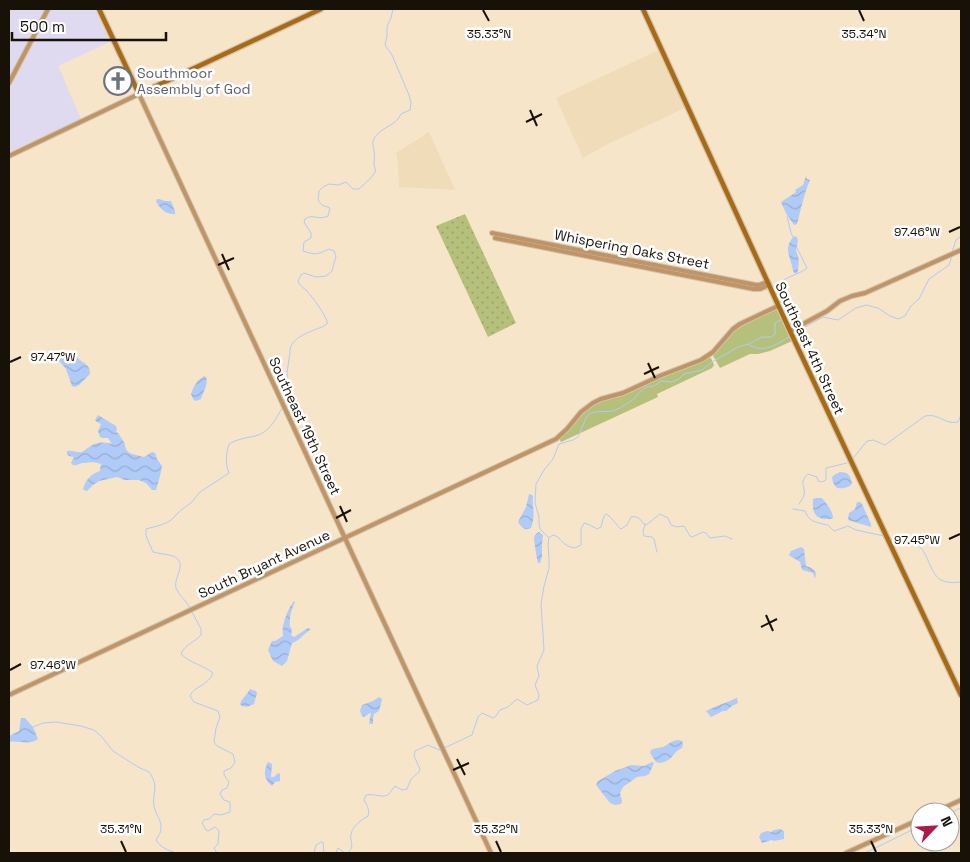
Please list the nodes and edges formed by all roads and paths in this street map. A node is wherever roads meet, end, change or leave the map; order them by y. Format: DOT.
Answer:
graph roads {
  1 [pos="48,9"];
  2 [pos="99,9"];
  3 [pos="321,9"];
  4 [pos="643,9"];
  5 [pos="9,82"];
  6 [pos="139,94"];
  7 [pos="9,156"];
  8 [pos="492,233"];
  9 [pos="495,238"];
  10 [pos="960,251"];
  11 [pos="768,283"];
  12 [pos="778,306"];
  13 [pos="790,331"];
  14 [pos="344,539"];
  15 [pos="961,695"];
  16 [pos="9,696"];
  17 [pos="910,824"];
  18 [pos="491,853"];
  19 [pos="846,853"];
  1 -- 5 [label="street"];
  2 -- 6 [label="main road, Southeast 19th Street"];
  3 -- 6 [label="main road"];
  4 -- 11 [label="main road, Southeast 4th Street"];
  6 -- 7 [label="street"];
  6 -- 14 [label="street, Southeast 19th Street"];
  8 -- 11 [label="street, Whispering Oaks Street"];
  9 -- 11 [label="street, Whispering Oaks Street"];
  10 -- 13 [label="street"];
  11 -- 12 [label="main road, Southeast 4th Street"];
  12 -- 13 [label="main road, Southeast 4th Street"];
  12 -- 14 [label="street, South Bryant Avenue"];
  13 -- 15 [label="main road, Southeast 4th Street"];
  14 -- 16 [label="street, South Bryant Avenue"];
  14 -- 18 [label="street, Southeast 19th Street"];
  17 -- 19 [label="street"];
}
